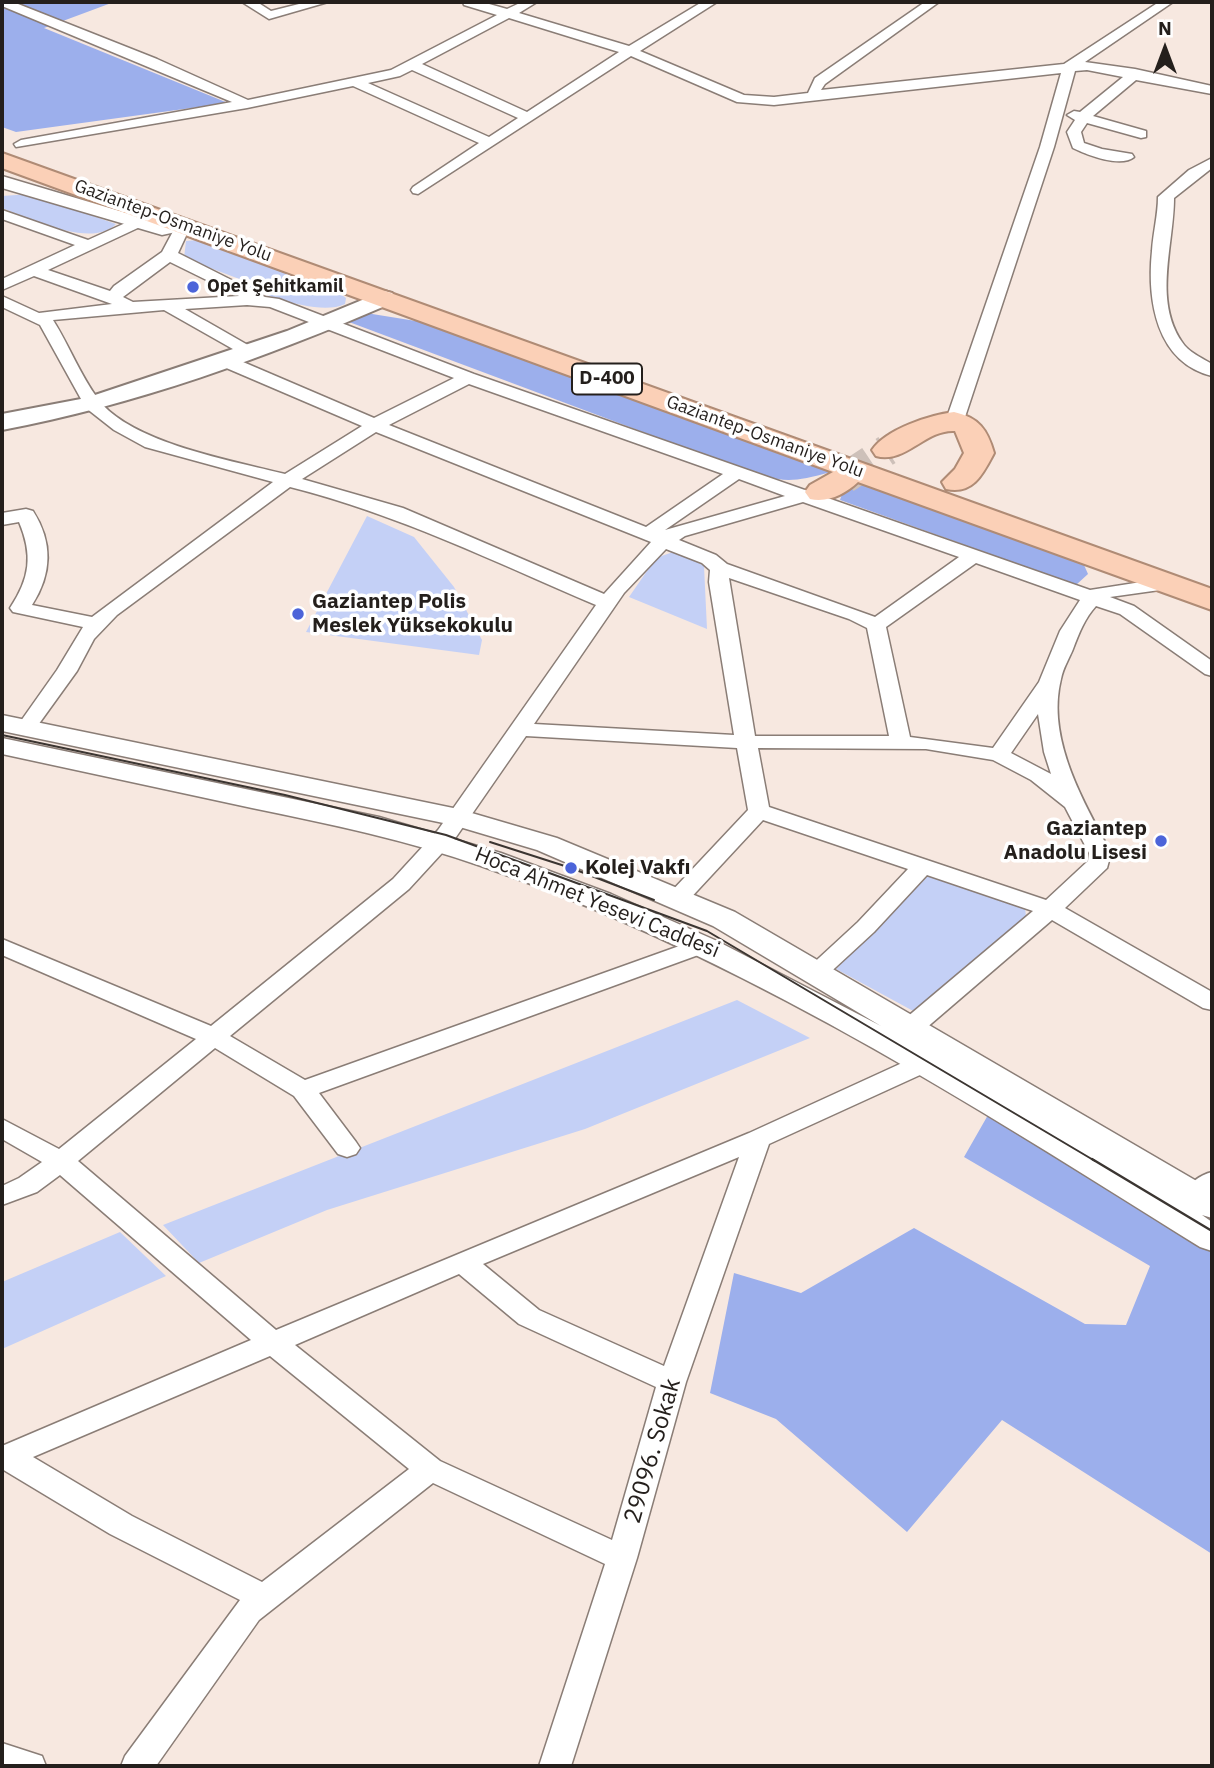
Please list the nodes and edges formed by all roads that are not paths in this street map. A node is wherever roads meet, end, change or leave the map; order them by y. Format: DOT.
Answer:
graph roads {
  1 [pos="2,2"];
  2 [pos="248,2"];
  3 [pos="322,2"];
  4 [pos="469,2"];
  5 [pos="531,2"];
  6 [pos="711,2"];
  7 [pos="933,2"];
  8 [pos="1167,2"];
  9 [pos="510,13"];
  10 [pos="630,51"];
  11 [pos="413,65"];
  12 [pos="1069,67"];
  13 [pos="1135,73"];
  14 [pos="355,82"];
  15 [pos="1212,90"];
  16 [pos="817,94"];
  17 [pos="247,104"];
  18 [pos="1057,111"];
  19 [pos="1084,117"];
  20 [pos="529,118"];
  21 [pos="1141,134"];
  22 [pos="490,143"];
  23 [pos="8,147"];
  24 [pos="1127,157"];
  25 [pos="1212,162"];
  26 [pos="2,182"];
  27 [pos="418,190"];
  28 [pos="2,214"];
  29 [pos="137,223"];
  30 [pos="183,225"];
  31 [pos="89,245"];
  32 [pos="169,255"];
  33 [pos="32,270"];
  34 [pos="2,285"];
  35 [pos="114,298"];
  36 [pos="384,298"];
  37 [pos="261,300"];
  38 [pos="2,301"];
  39 [pos="169,306"];
  40 [pos="131,308"];
  41 [pos="36,318"];
  42 [pos="328,323"];
  43 [pos="247,352"];
  44 [pos="223,360"];
  45 [pos="1212,371"];
  46 [pos="468,378"];
  47 [pos="92,404"];
  48 [pos="955,420"];
  49 [pos="2,422"];
  50 [pos="375,425"];
  51 [pos="887,450"];
  52 [pos="736,473"];
  53 [pos="286,481"];
  54 [pos="957,482"];
  55 [pos="823,489"];
  56 [pos="2,519"];
  57 [pos="664,541"];
  58 [pos="972,557"];
  59 [pos="1099,559"];
  60 [pos="720,568"];
  61 [pos="1212,573"];
  62 [pos="1167,584"];
  63 [pos="1096,596"];
  64 [pos="1212,600"];
  65 [pos="608,603"];
  66 [pos="96,624"];
  67 [pos="876,625"];
  68 [pos="1212,670"];
  69 [pos="1049,683"];
  70 [pos="520,729"];
  71 [pos="8,740"];
  72 [pos="744,743"];
  73 [pos="901,743"];
  74 [pos="999,755"];
  75 [pos="1077,807"];
  76 [pos="759,811"];
  77 [pos="449,830"];
  78 [pos="923,866"];
  79 [pos="677,899"];
  80 [pos="1050,909"];
  81 [pos="704,945"];
  82 [pos="2,946"];
  83 [pos="815,974"];
  84 [pos="1212,1002"];
  85 [pos="909,1029"];
  86 [pos="214,1037"];
  87 [pos="922,1064"];
  88 [pos="303,1090"];
  89 [pos="2,1128"];
  90 [pos="758,1139"];
  91 [pos="347,1148"];
  92 [pos="61,1161"];
  93 [pos="1206,1194"];
  94 [pos="2,1196"];
  95 [pos="1212,1238"];
  96 [pos="462,1262"];
  97 [pos="272,1342"];
  98 [pos="672,1382"];
  99 [pos="4,1457"];
  100 [pos="430,1469"];
  101 [pos="622,1558"];
  102 [pos="265,1598"];
  103 [pos="2,1758"];
  104 [pos="30,1766"];
  105 [pos="137,1766"];
  106 [pos="555,1766"];
  1 -- 17 [label="street"];
  2 -- 3 [label="street"];
  4 -- 9 [label="street"];
  5 -- 9 [label="street"];
  6 -- 10 [label="street"];
  7 -- 16 [label="street"];
  8 -- 12 [label="street"];
  9 -- 10 [label="street"];
  9 -- 11 [label="street"];
  10 -- 16 [label="street"];
  10 -- 20 [label="street"];
  11 -- 14 [label="street"];
  11 -- 20 [label="street"];
  12 -- 13 [label="street"];
  12 -- 16 [label="street"];
  12 -- 18 [label="street"];
  13 -- 15 [label="street"];
  13 -- 19 [label="street"];
  14 -- 17 [label="street"];
  14 -- 22 [label="street"];
  17 -- 23 [label="street"];
  18 -- 19 [label="street"];
  18 -- 48 [label="street"];
  19 -- 21 [label="street"];
  19 -- 24 [label="street"];
  20 -- 22 [label="street"];
  22 -- 27 [label="street"];
  23 -- 30 [label="highway, Gaziantep-Osmaniye Yolu / D-400"];
  23 -- 54 [label="highway, Gaziantep-Osmaniye Yolu / D-400"];
  25 -- 45 [label="street"];
  26 -- 29 [label="street"];
  28 -- 31 [label="street"];
  29 -- 30 [label="street"];
  29 -- 31 [label="street"];
  30 -- 32 [label="street"];
  30 -- 36 [label="highway, Gaziantep-Osmaniye Yolu / D-400"];
  31 -- 33 [label="street"];
  32 -- 35 [label="street"];
  32 -- 37 [label="street"];
  33 -- 34 [label="street"];
  33 -- 35 [label="street"];
  35 -- 40 [label="street"];
  36 -- 42 [label="main road"];
  36 -- 59 [label="highway, Gaziantep-Osmaniye Yolu / D-400"];
  37 -- 39 [label="street"];
  37 -- 42 [label="street"];
  38 -- 41 [label="street"];
  39 -- 40 [label="street"];
  39 -- 43 [label="street"];
  40 -- 41 [label="street"];
  41 -- 47 [label="street"];
  42 -- 43 [label="main road"];
  42 -- 46 [label="street"];
  43 -- 44 [label="main road"];
  44 -- 47 [label="main road"];
  44 -- 50 [label="street"];
  46 -- 50 [label="street"];
  46 -- 52 [label="street"];
  47 -- 49 [label="main road"];
  47 -- 53 [label="street"];
  48 -- 51 [label="highway"];
  48 -- 54 [label="highway"];
  50 -- 53 [label="street"];
  50 -- 57 [label="street"];
  52 -- 55 [label="street"];
  52 -- 57 [label="street"];
  53 -- 65 [label="street"];
  53 -- 66 [label="street"];
  54 -- 61 [label="highway, Gaziantep-Osmaniye Yolu / D-400"];
  55 -- 57 [label="street"];
  55 -- 58 [label="street"];
  56 -- 66 [label="street"];
  57 -- 60 [label="street"];
  57 -- 65 [label="street"];
  58 -- 63 [label="street"];
  58 -- 67 [label="street"];
  59 -- 62 [label="highway, Gaziantep-Osmaniye Yolu / D-400"];
  59 -- 63 [label="street"];
  60 -- 67 [label="street"];
  60 -- 72 [label="street"];
  62 -- 63 [label="street"];
  62 -- 64 [label="highway, Gaziantep-Osmaniye Yolu / D-400"];
  63 -- 68 [label="street"];
  63 -- 69 [label="street"];
  65 -- 70 [label="street"];
  66 -- 71 [label="street"];
  67 -- 73 [label="street"];
  69 -- 74 [label="street"];
  69 -- 75 [label="street"];
  70 -- 72 [label="street"];
  70 -- 77 [label="street"];
  71 -- 77 [label="street, Hoca Ahmet Yesevi Caddesi"];
  72 -- 73 [label="street"];
  72 -- 76 [label="street"];
  73 -- 74 [label="street"];
  74 -- 75 [label="street"];
  75 -- 80 [label="street"];
  76 -- 78 [label="street"];
  76 -- 79 [label="street"];
  77 -- 79 [label="street, Hoca Ahmet Yesevi Caddesi"];
  77 -- 81 [label="street, Hoca Ahmet Yesevi Caddesi"];
  77 -- 86 [label="street"];
  78 -- 80 [label="street"];
  78 -- 83 [label="street"];
  79 -- 83 [label="street, Hoca Ahmet Yesevi Caddesi"];
  80 -- 84 [label="street"];
  80 -- 85 [label="street"];
  81 -- 87 [label="street, Hoca Ahmet Yesevi Caddesi"];
  81 -- 88 [label="street"];
  82 -- 86 [label="street"];
  83 -- 85 [label="street, Hoca Ahmet Yesevi Caddesi"];
  85 -- 93 [label="street, Hoca Ahmet Yesevi Caddesi"];
  86 -- 88 [label="street"];
  86 -- 92 [label="street"];
  87 -- 90 [label="street"];
  87 -- 95 [label="street, Hoca Ahmet Yesevi Caddesi"];
  88 -- 91 [label="street"];
  89 -- 92 [label="street"];
  90 -- 96 [label="street"];
  90 -- 98 [label="street, 29096. Sokak"];
  92 -- 94 [label="street"];
  92 -- 97 [label="street"];
  96 -- 97 [label="street"];
  96 -- 98 [label="street"];
  97 -- 99 [label="street"];
  97 -- 100 [label="street"];
  98 -- 101 [label="street, 29096. Sokak"];
  99 -- 102 [label="street"];
  100 -- 101 [label="street"];
  100 -- 102 [label="street"];
  101 -- 106 [label="street, 29096. Sokak"];
  102 -- 105 [label="street"];
  103 -- 104 [label="street"];
}
